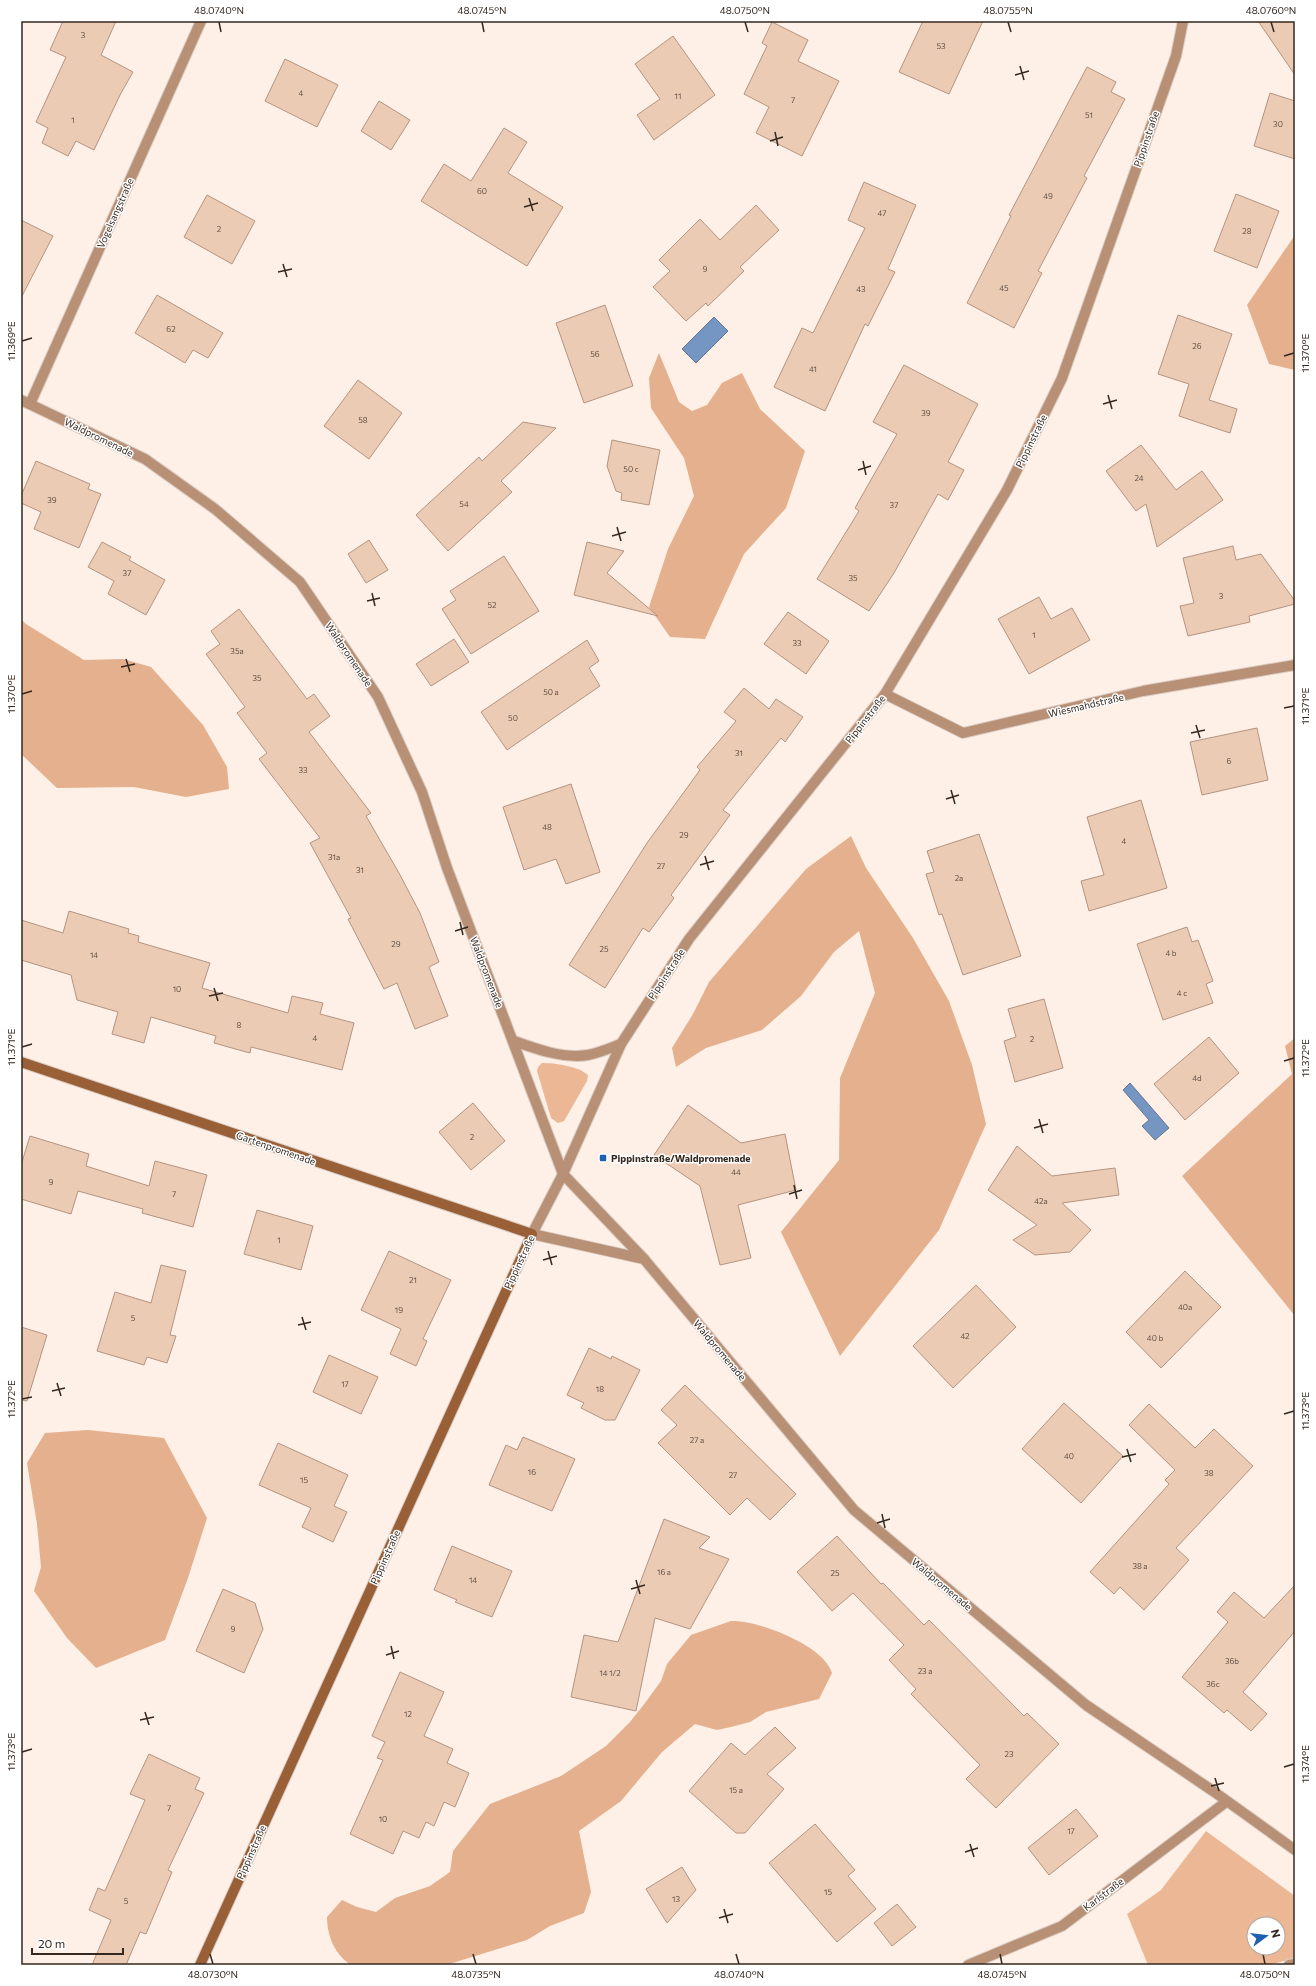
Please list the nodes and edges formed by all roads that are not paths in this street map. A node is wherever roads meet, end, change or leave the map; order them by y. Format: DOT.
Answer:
graph roads {
  1 [pos="201,21"];
  2 [pos="1183,21"];
  3 [pos="26,402"];
  4 [pos="1295,665"];
  5 [pos="885,694"];
  6 [pos="514,1041"];
  7 [pos="621,1044"];
  8 [pos="21,1062"];
  9 [pos="562,1174"];
  10 [pos="532,1234"];
  11 [pos="644,1259"];
  12 [pos="1226,1802"];
  13 [pos="1295,1850"];
  14 [pos="1295,1964"];
  15 [pos="200,1965"];
  16 [pos="968,1965"];
  17 [pos="1289,1965"];
  1 -- 3 [label="street, Vogelsangstraße"];
  2 -- 5 [label="street, Pippinstraße"];
  3 -- 6 [label="street, Waldpromenade"];
  4 -- 5 [label="street, Wiesmahdstraße"];
  5 -- 7 [label="street, Pippinstraße"];
  6 -- 7 [label="street"];
  6 -- 9 [label="street, Waldpromenade"];
  7 -- 9 [label="street, Pippinstraße"];
  8 -- 10 [label="street, Gartenpromenade"];
  9 -- 10 [label="street, Pippinstraße"];
  9 -- 11 [label="street, Waldpromenade"];
  10 -- 11 [label="street"];
  10 -- 15 [label="street, Pippinstraße"];
  11 -- 12 [label="street, Waldpromenade"];
  12 -- 13 [label="street, Waldpromenade"];
  12 -- 16 [label="street, Karlstraße"];
  14 -- 17 [label="street"];
}
